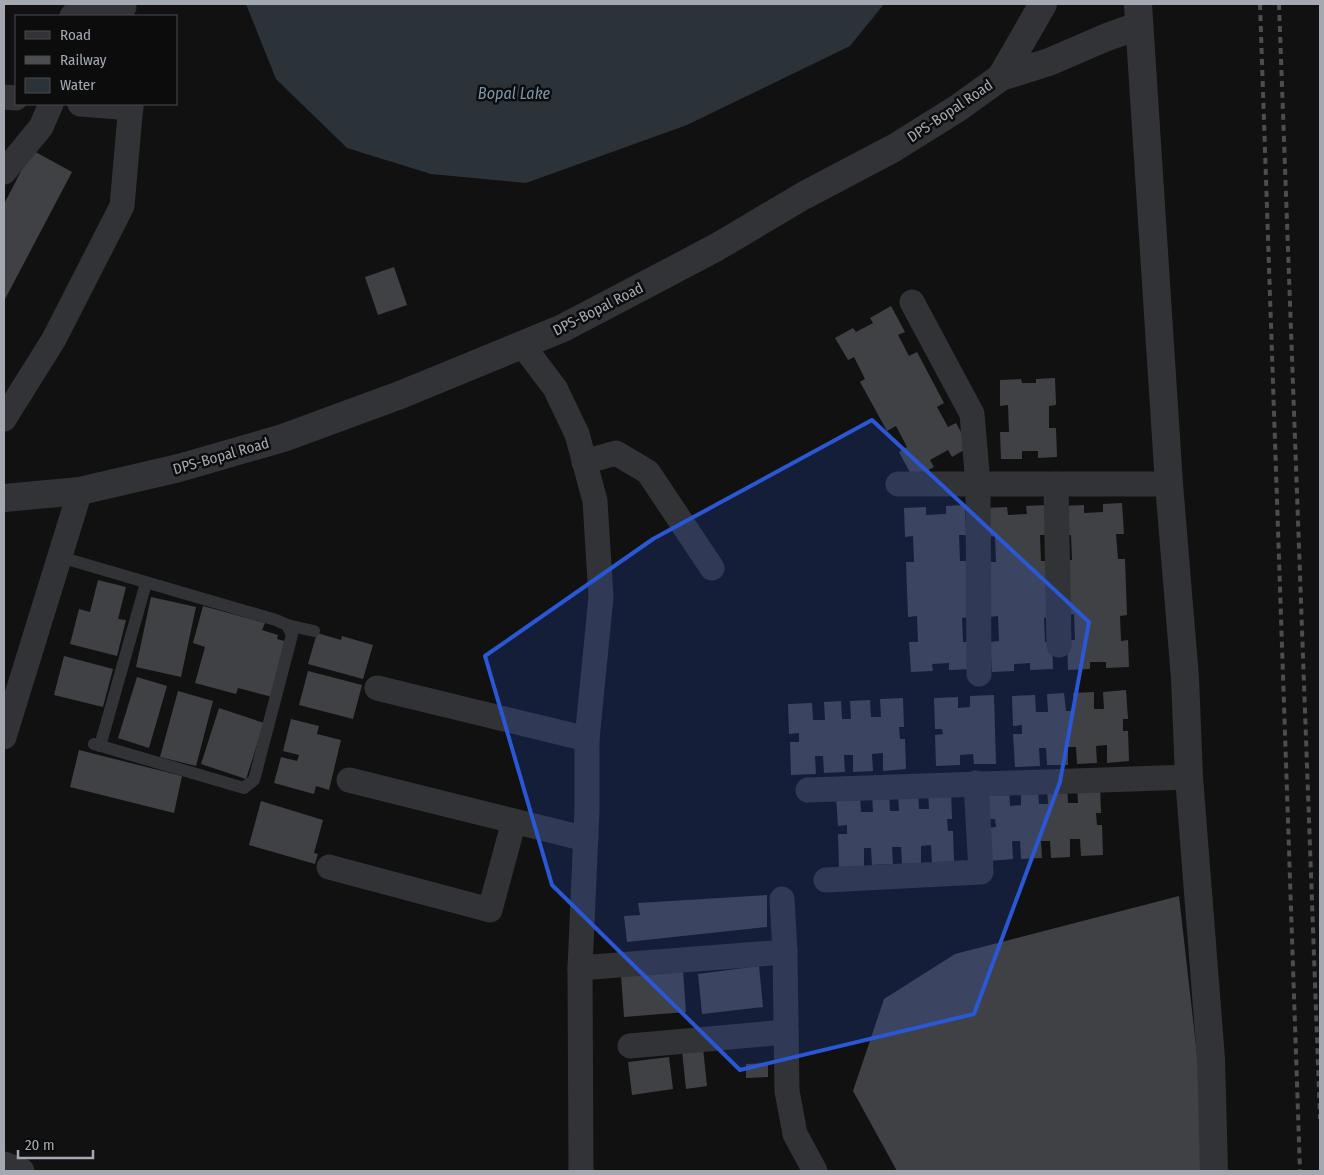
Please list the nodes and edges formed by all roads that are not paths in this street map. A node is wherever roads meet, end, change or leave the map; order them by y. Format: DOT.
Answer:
graph roads {
  1 [pos="1042,4"];
  2 [pos="125,9"];
  3 [pos="73,15"];
  4 [pos="1138,15"];
  5 [pos="1001,77"];
  6 [pos="51,105"];
  7 [pos="106,105"];
  8 [pos="131,106"];
  9 [pos="4,172"];
  10 [pos="912,302"];
  11 [pos="523,346"];
  12 [pos="4,419"];
  13 [pos="584,462"];
  14 [pos="898,484"];
  15 [pos="978,484"];
  16 [pos="1056,484"];
  17 [pos="1169,484"];
  18 [pos="80,491"];
  19 [pos="4,498"];
  20 [pos="60,557"];
  21 [pos="712,568"];
  22 [pos="146,583"];
  23 [pos="286,625"];
  24 [pos="314,632"];
  25 [pos="1059,646"];
  26 [pos="979,674"];
  27 [pos="377,688"];
  28 [pos="4,738"];
  29 [pos="587,739"];
  30 [pos="1189,777"];
  31 [pos="349,780"];
  32 [pos="976,783"];
  33 [pos="808,790"];
  34 [pos="514,821"];
  35 [pos="586,839"];
  36 [pos="330,867"];
  37 [pos="826,880"];
  38 [pos="782,900"];
  39 [pos="785,952"];
  40 [pos="580,968"];
  41 [pos="786,1032"];
  42 [pos="630,1046"];
  43 [pos="4,1164"];
  44 [pos="22,1171"];
  45 [pos="581,1171"];
  46 [pos="814,1171"];
  47 [pos="1214,1171"];
  1 -- 5 [label="street, DPS-Bopal Road"];
  2 -- 3 [label="street"];
  4 -- 5 [label="street"];
  4 -- 17 [label="street"];
  5 -- 11 [label="street, DPS-Bopal Road"];
  6 -- 9 [label="street"];
  7 -- 8 [label="street"];
  8 -- 12 [label="street"];
  10 -- 15 [label="street"];
  11 -- 13 [label="street"];
  11 -- 18 [label="street, DPS-Bopal Road"];
  13 -- 21 [label="street"];
  13 -- 29 [label="street"];
  14 -- 15 [label="street"];
  15 -- 16 [label="street"];
  15 -- 26 [label="street"];
  16 -- 17 [label="street"];
  16 -- 25 [label="street"];
  17 -- 30 [label="street"];
  18 -- 19 [label="street, DPS-Bopal Road"];
  18 -- 20 [label="street"];
  20 -- 22 [label="lane"];
  20 -- 28 [label="street"];
  22 -- 23 [label="lane"];
  22 -- 23 [label="lane"];
  23 -- 24 [label="lane"];
  27 -- 29 [label="street"];
  29 -- 35 [label="street"];
  30 -- 32 [label="street"];
  30 -- 47 [label="street"];
  31 -- 34 [label="street"];
  32 -- 33 [label="street"];
  32 -- 37 [label="street"];
  34 -- 35 [label="street"];
  34 -- 36 [label="street"];
  35 -- 40 [label="street"];
  38 -- 39 [label="street"];
  39 -- 40 [label="street"];
  39 -- 41 [label="street"];
  40 -- 45 [label="street"];
  41 -- 42 [label="street"];
  41 -- 46 [label="street"];
  43 -- 44 [label="street"];
}
